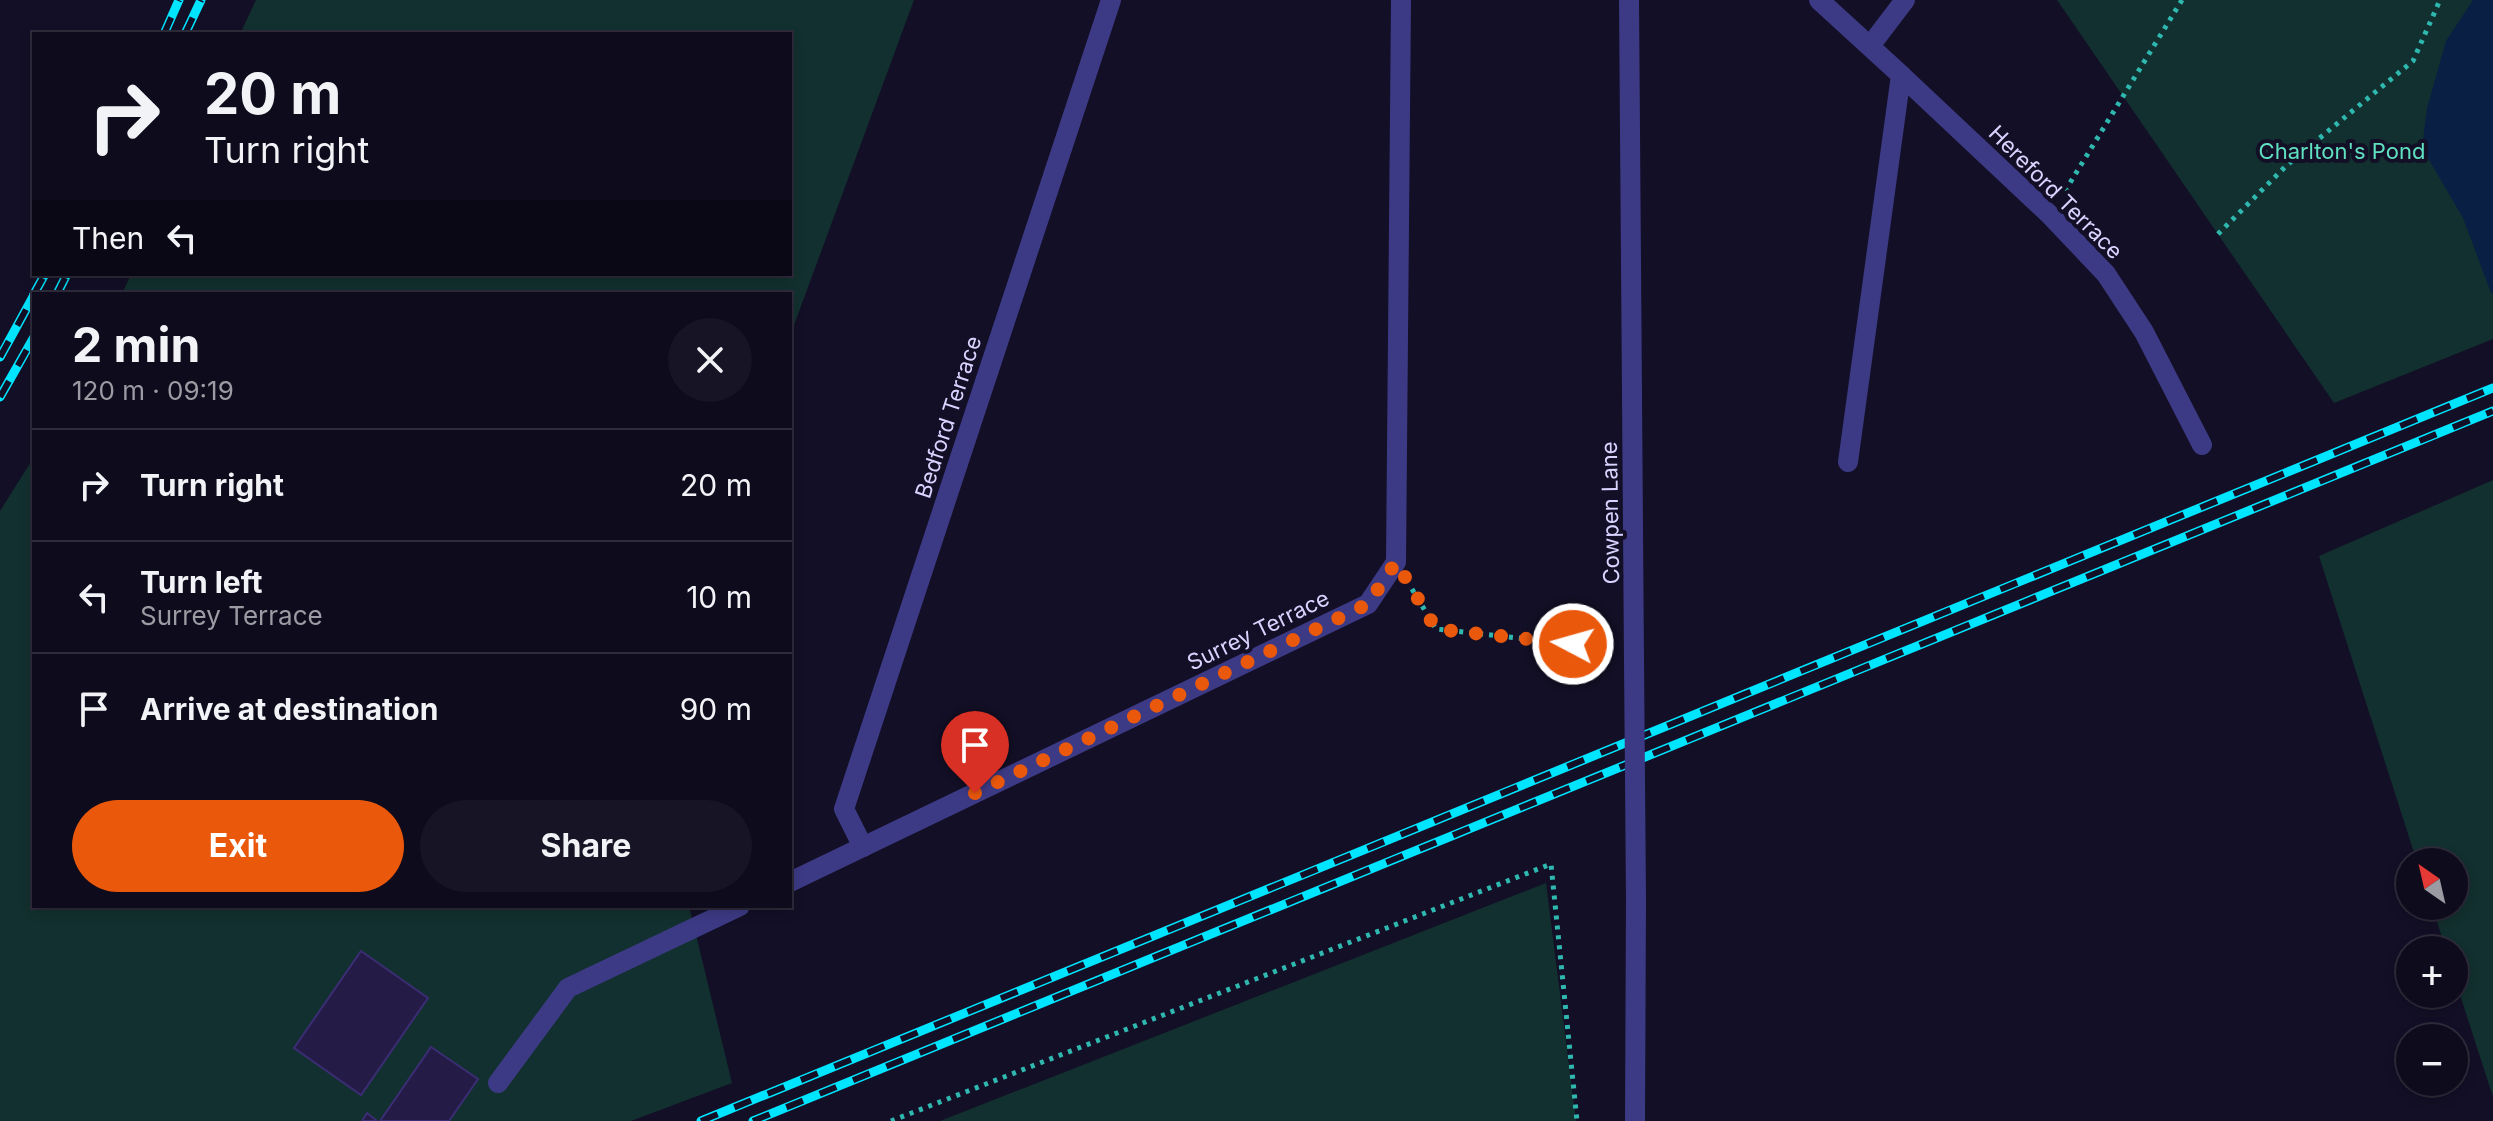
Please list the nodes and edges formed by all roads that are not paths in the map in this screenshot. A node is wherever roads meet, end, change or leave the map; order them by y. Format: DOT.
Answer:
graph roads {
  1 [pos="1111,0"];
  2 [pos="1401,0"];
  3 [pos="1629,0"];
  4 [pos="1819,0"];
  5 [pos="1905,0"];
  6 [pos="1870,46"];
  7 [pos="1901,75"];
  8 [pos="2202,445"];
  9 [pos="1848,462"];
  10 [pos="863,847"];
  11 [pos="792,881"];
  12 [pos="736,908"];
  13 [pos="498,1083"];
  14 [pos="1635,1121"];
  1 -- 10 [label="street, Bedford Terrace"];
  2 -- 10 [label="street, Surrey Terrace"];
  3 -- 14 [label="street, Cowpen Lane, bridge"];
  4 -- 6 [label="street, Hereford Terrace"];
  5 -- 6 [label="street"];
  6 -- 7 [label="street, Hereford Terrace"];
  7 -- 8 [label="street, Hereford Terrace"];
  7 -- 9 [label="street"];
  10 -- 11 [label="street, Surrey Terrace"];
  12 -- 13 [label="street"];
}
